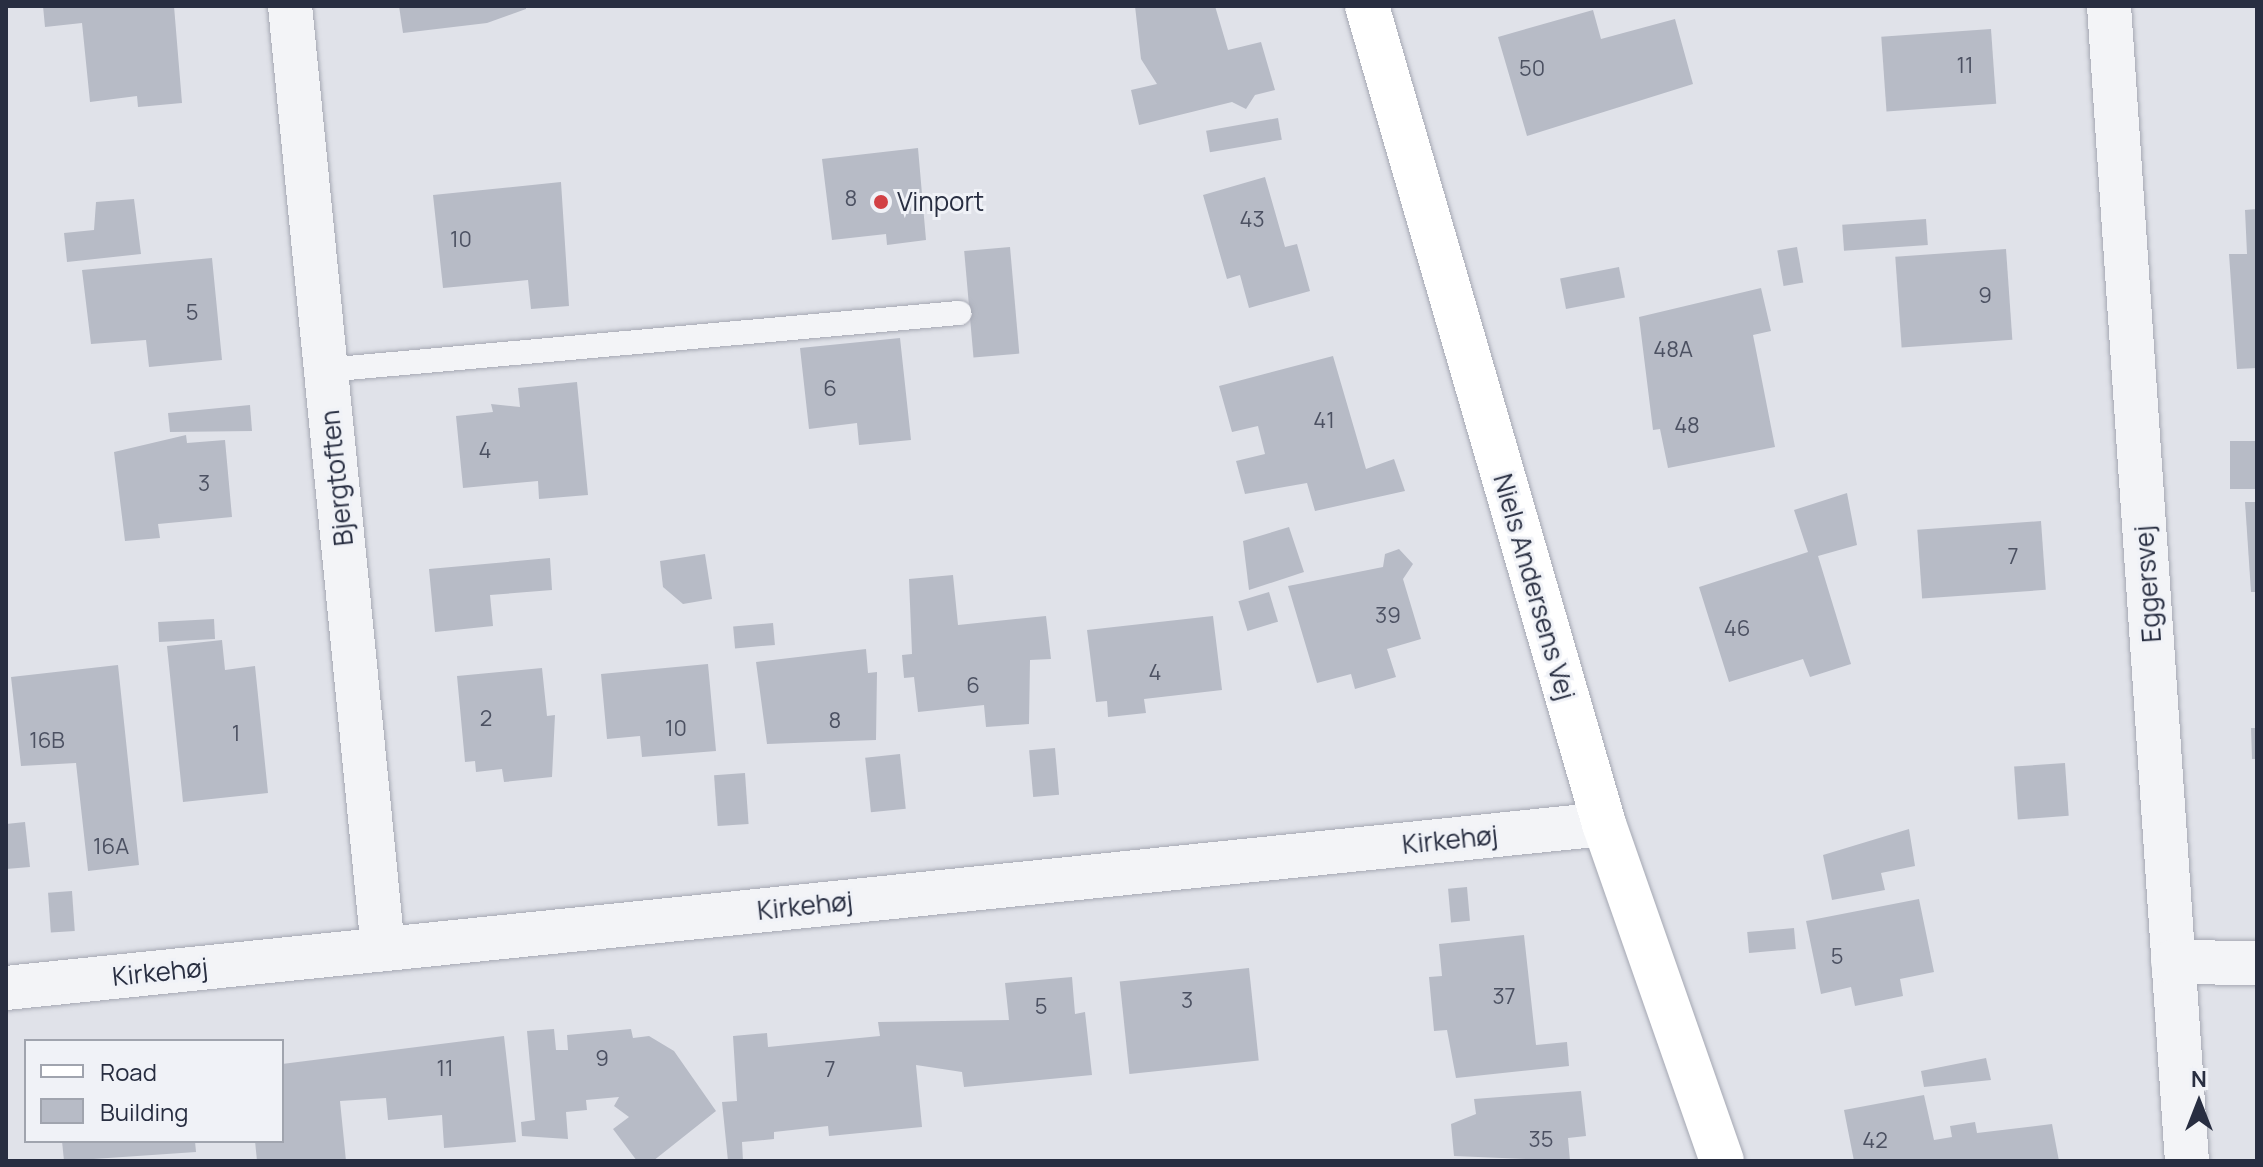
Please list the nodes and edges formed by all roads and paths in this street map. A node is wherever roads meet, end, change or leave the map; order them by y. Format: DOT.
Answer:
graph roads {
  1 [pos="290,6"];
  2 [pos="1367,6"];
  3 [pos="2109,6"];
  4 [pos="959,313"];
  5 [pos="326,370"];
  6 [pos="1604,824"];
  7 [pos="383,949"];
  8 [pos="2173,962"];
  9 [pos="2257,963"];
  10 [pos="6,988"];
  11 [pos="1722,1161"];
  12 [pos="2187,1161"];
  1 -- 5 [label="street, Bjergtoften"];
  2 -- 6 [label="street, Niels Andersens Vej"];
  3 -- 8 [label="street, Eggersvej"];
  4 -- 5 [label="lane"];
  5 -- 7 [label="street, Bjergtoften"];
  6 -- 7 [label="street, Kirkehøj"];
  6 -- 11 [label="street, Niels Andersens Vej"];
  7 -- 10 [label="street, Kirkehøj"];
  8 -- 9 [label="street"];
  8 -- 12 [label="street, Eggersvej"];
}
